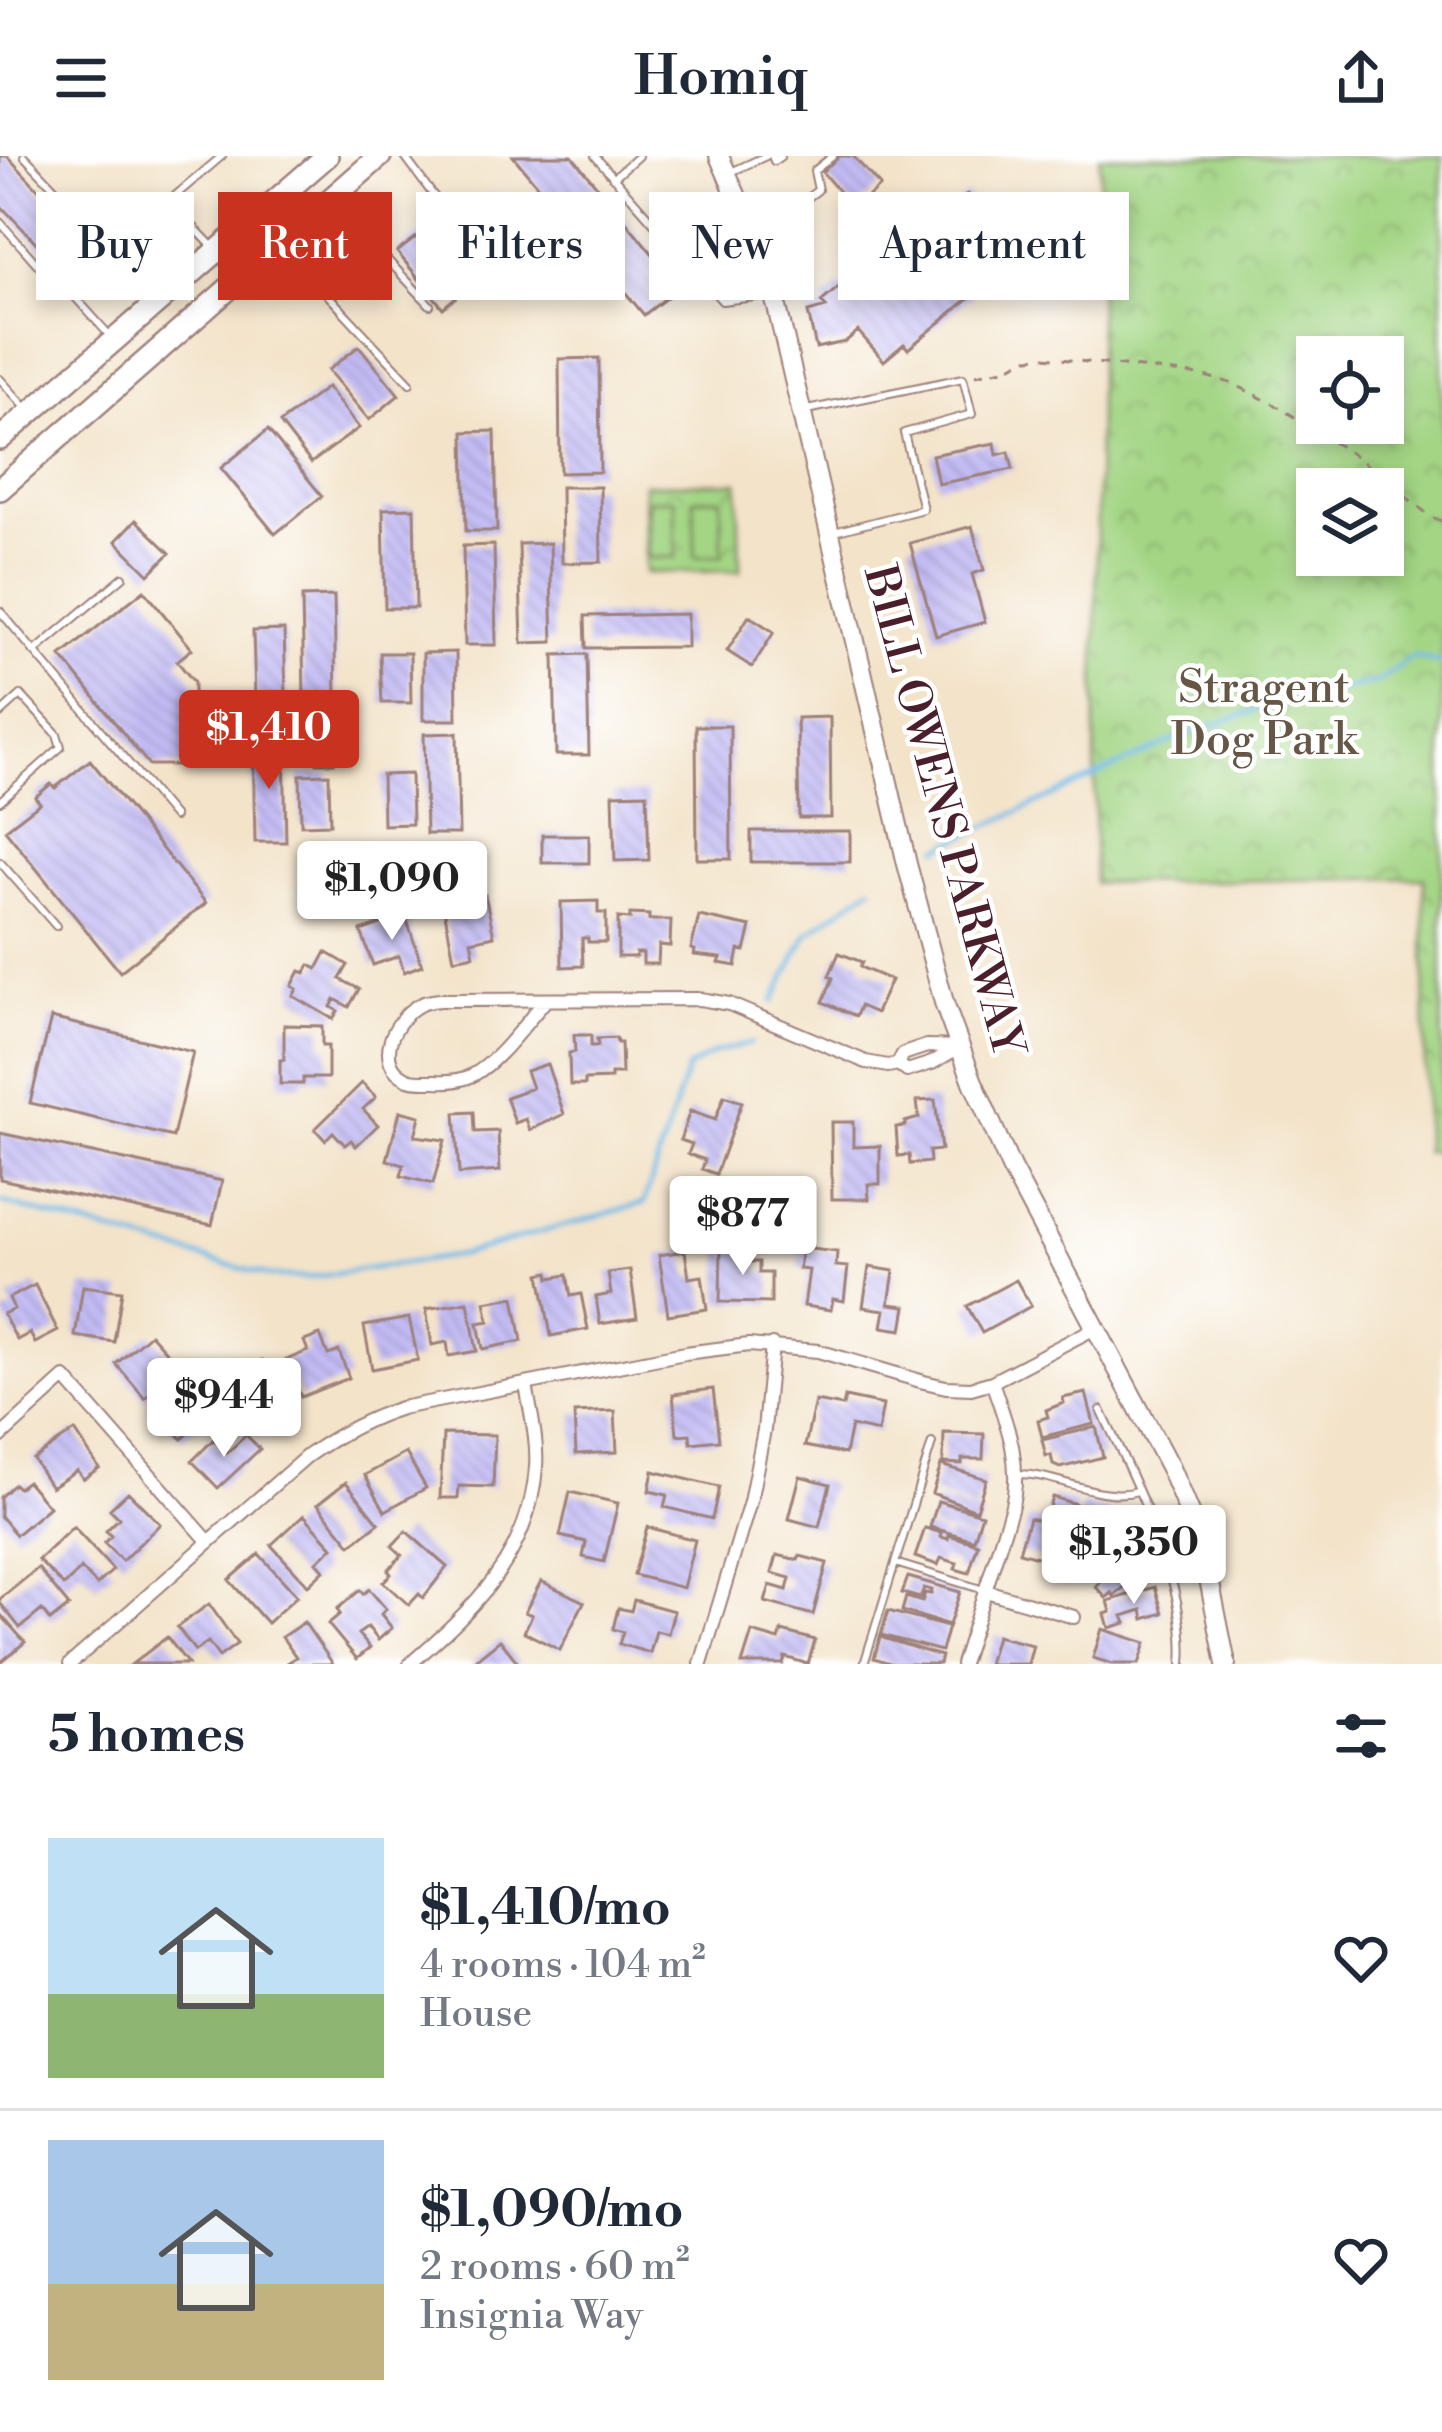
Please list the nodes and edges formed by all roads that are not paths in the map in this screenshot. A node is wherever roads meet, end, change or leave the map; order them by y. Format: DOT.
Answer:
graph roads {
  1 [pos="24,156"];
  2 [pos="222,156"];
  3 [pos="327,156"];
  4 [pos="380,156"];
  5 [pos="404,156"];
  6 [pos="595,156"];
  7 [pos="638,156"];
  8 [pos="773,156"];
  9 [pos="833,156"];
  10 [pos="724,165"];
  11 [pos="613,178"];
  12 [pos="58,192"];
  13 [pos="340,192"];
  14 [pos="431,192"];
  15 [pos="814,193"];
  16 [pos="649,219"];
  17 [pos="0,223"];
  18 [pos="217,251"];
  19 [pos="36,263"];
  20 [pos="392,265"];
  21 [pos="194,271"];
  22 [pos="218,298"];
  23 [pos="78,300"];
  24 [pos="161,300"];
  25 [pos="332,300"];
  26 [pos="775,300"];
  27 [pos="430,305"];
  28 [pos="114,340"];
  29 [pos="0,379"];
  30 [pos="410,383"];
  31 [pos="802,411"];
  32 [pos="30,413"];
  33 [pos="0,440"];
  34 [pos="0,489"];
  35 [pos="830,532"];
  36 [pos="123,577"];
  37 [pos="0,611"];
  38 [pos="33,652"];
  39 [pos="0,714"];
  40 [pos="0,801"];
  41 [pos="174,817"];
  42 [pos="0,862"];
  43 [pos="56,926"];
  44 [pos="546,1000"];
  45 [pos="959,1047"];
  46 [pos="1097,1327"];
  47 [pos="772,1346"];
  48 [pos="992,1382"];
  49 [pos="526,1384"];
  50 [pos="1101,1409"];
  51 [pos="0,1437"];
  52 [pos="932,1443"];
  53 [pos="1016,1474"];
  54 [pos="1138,1491"];
  55 [pos="209,1542"];
  56 [pos="895,1563"];
  57 [pos="986,1591"];
  58 [pos="1074,1617"];
  59 [pos="70,1664"];
  60 [pos="410,1664"];
  61 [pos="701,1664"];
  62 [pos="864,1664"];
  63 [pos="962,1664"];
  64 [pos="1182,1664"];
  65 [pos="1226,1664"];
  1 -- 12 [label="lane"];
  2 -- 18 [label="lane"];
  3 -- 18 [label="highway"];
  4 -- 13 [label="highway"];
  5 -- 14 [label="lane"];
  6 -- 11 [label="lane"];
  7 -- 11 [label="lane"];
  8 -- 10 [label="lane"];
  9 -- 15 [label="lane"];
  11 -- 16 [label="lane"];
  17 -- 19 [label="lane"];
  18 -- 21 [label="highway"];
  20 -- 27 [label="lane"];
  22 -- 34 [label="highway"];
  23 -- 28 [label="lane"];
  24 -- 28 [label="highway"];
  25 -- 30 [label="lane"];
  26 -- 31 [label="main road, BILL OWENS PARKWAY"];
  28 -- 32 [label="highway"];
  29 -- 32 [label="lane"];
  31 -- 35 [label="main road, BILL OWENS PARKWAY"];
  31 -- 35 [label="lane"];
  32 -- 33 [label="highway"];
  35 -- 45 [label="main road, BILL OWENS PARKWAY"];
  36 -- 38 [label="lane"];
  37 -- 38 [label="lane"];
  38 -- 41 [label="lane"];
  39 -- 40 [label="lane"];
  42 -- 43 [label="lane"];
  44 -- 44 [label="street"];
  44 -- 45 [label="street"];
  45 -- 46 [label="main road, BILL OWENS PARKWAY"];
  46 -- 48 [label="street"];
  46 -- 65 [label="main road, BILL OWENS PARKWAY"];
  47 -- 48 [label="street"];
  47 -- 49 [label="street"];
  47 -- 61 [label="street"];
  48 -- 53 [label="street"];
  49 -- 55 [label="street"];
  49 -- 60 [label="street"];
  50 -- 54 [label="lane"];
  51 -- 55 [label="street"];
  52 -- 56 [label="lane"];
  53 -- 54 [label="lane"];
  53 -- 57 [label="street"];
  54 -- 64 [label="lane"];
  55 -- 59 [label="street"];
  56 -- 57 [label="lane"];
  56 -- 62 [label="lane"];
  57 -- 58 [label="street"];
  57 -- 63 [label="street"];
}
